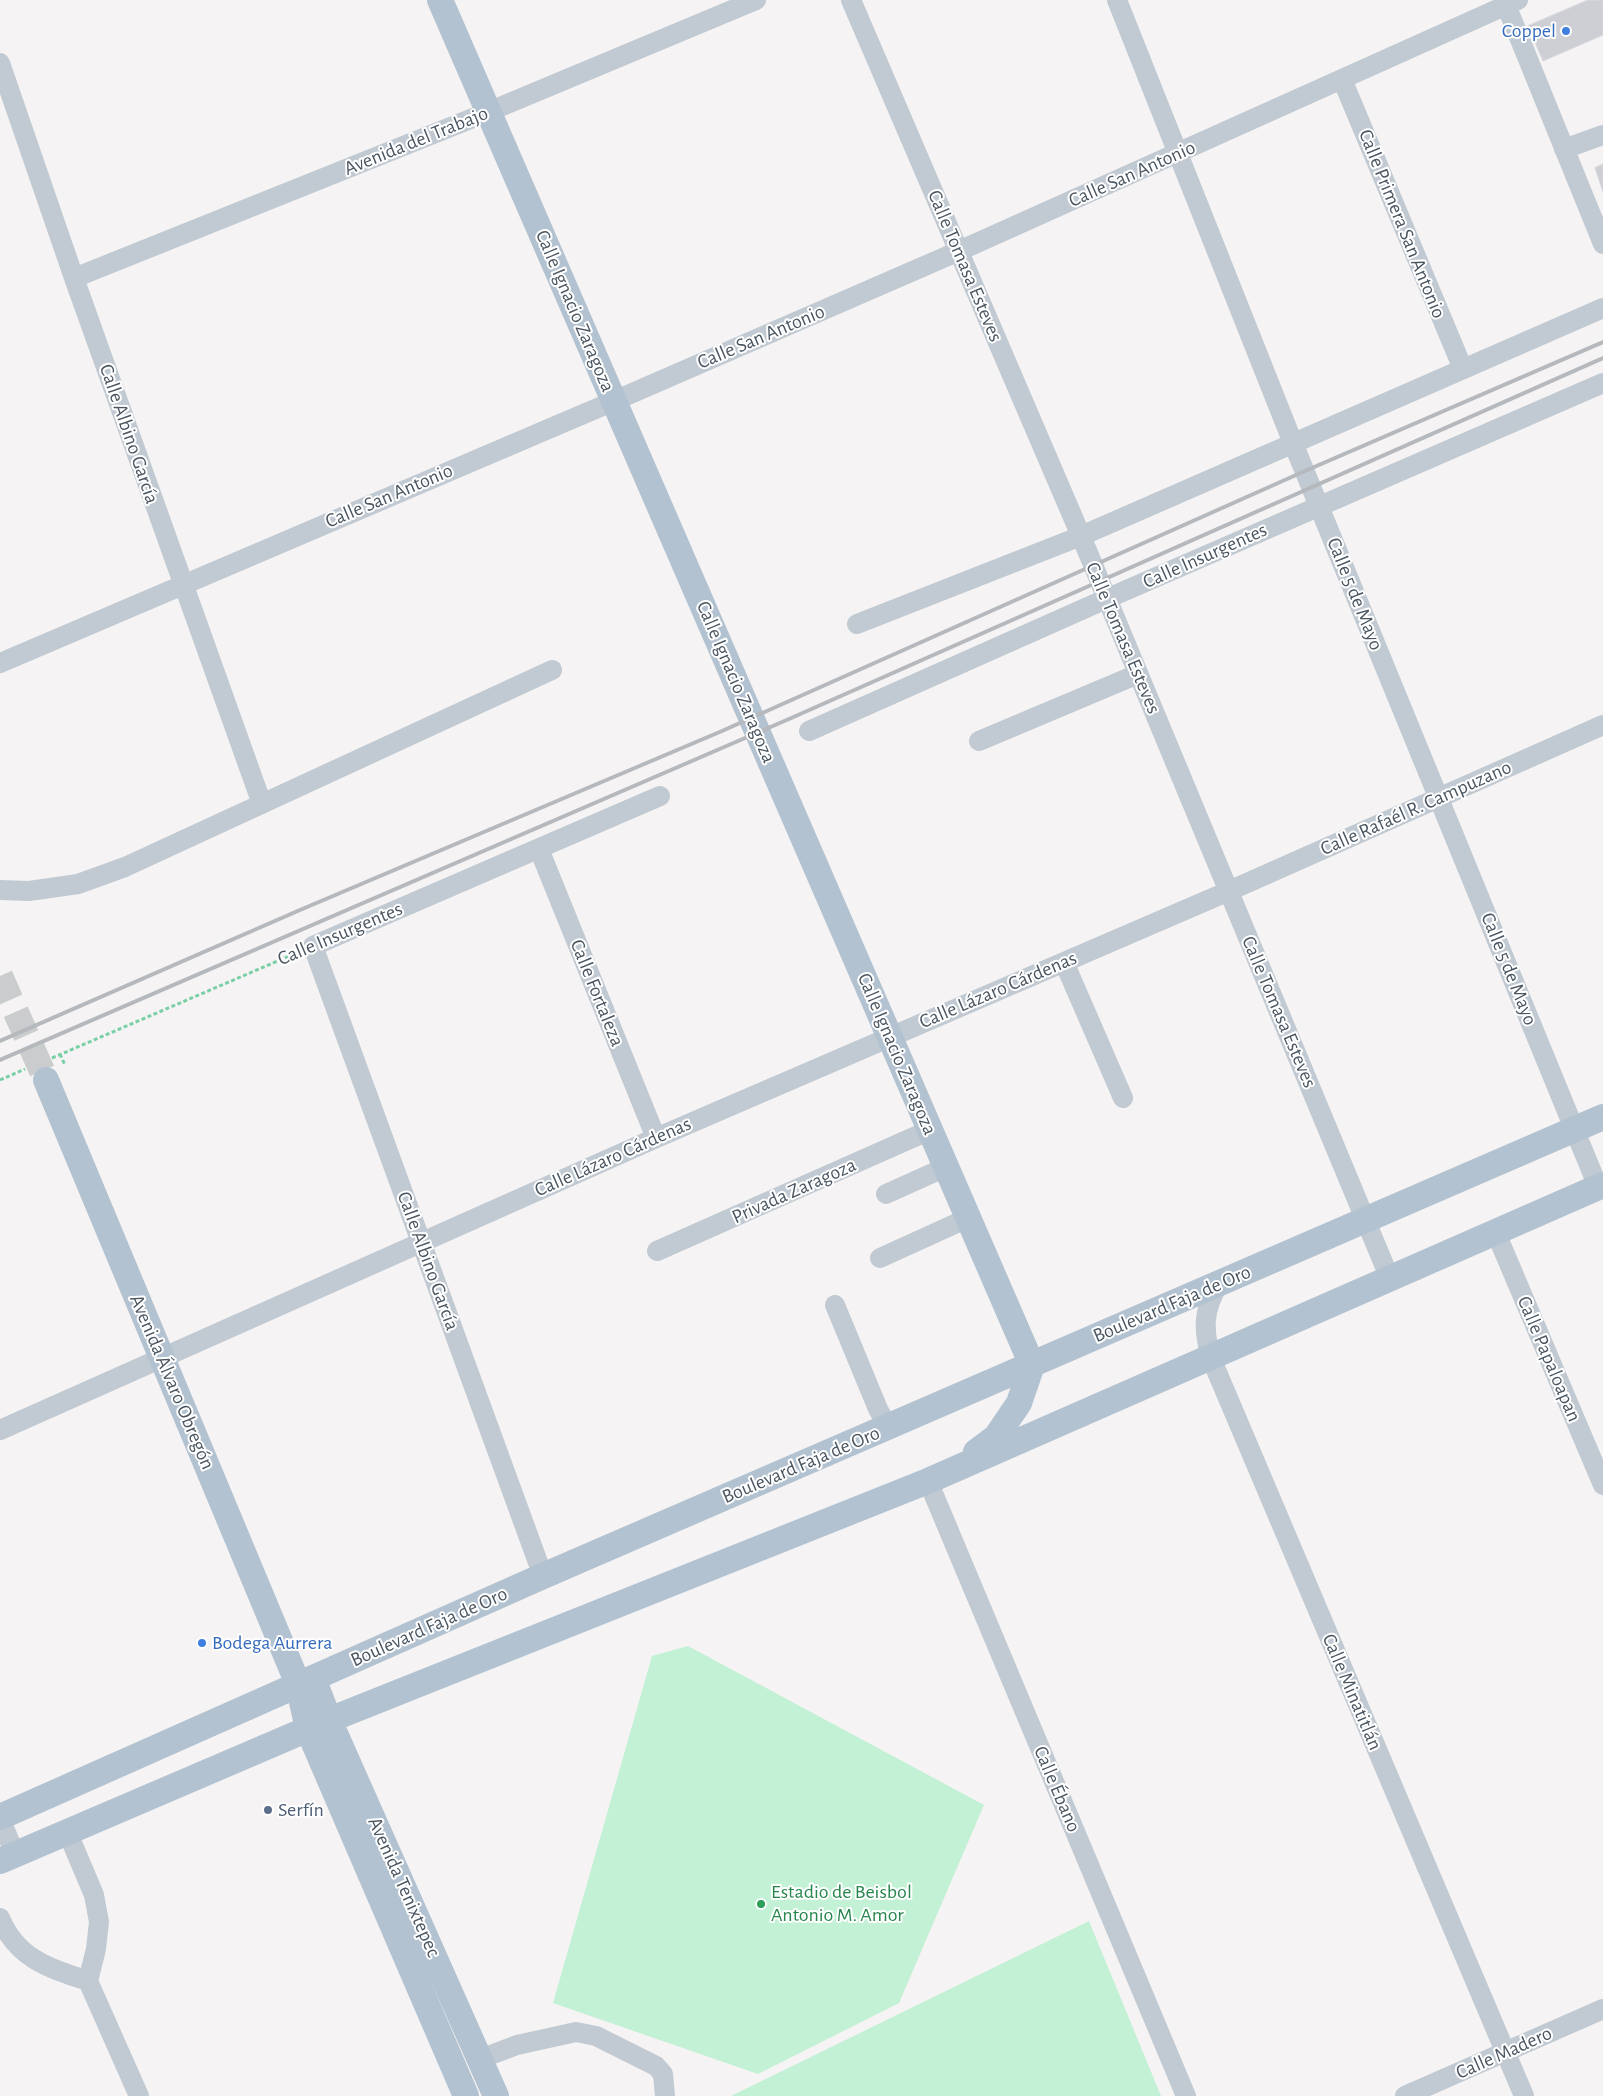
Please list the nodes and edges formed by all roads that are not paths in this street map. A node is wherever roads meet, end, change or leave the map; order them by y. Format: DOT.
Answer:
graph roads {
  1 [pos="440,0"];
  2 [pos="756,0"];
  3 [pos="850,0"];
  4 [pos="1117,0"];
  5 [pos="1509,2"];
  6 [pos="0,63"];
  7 [pos="1342,79"];
  8 [pos="488,112"];
  9 [pos="1603,136"];
  10 [pos="1564,149"];
  11 [pos="1178,153"];
  12 [pos="1603,244"];
  13 [pos="959,251"];
  14 [pos="74,278"];
  15 [pos="1603,308"];
  16 [pos="1463,369"];
  17 [pos="1603,383"];
  18 [pos="614,401"];
  19 [pos="1293,443"];
  20 [pos="1319,506"];
  21 [pos="1080,536"];
  22 [pos="182,584"];
  23 [pos="1106,599"];
  24 [pos="857,624"];
  25 [pos="0,663"];
  26 [pos="552,670"];
  27 [pos="1138,674"];
  28 [pos="1603,725"];
  29 [pos="809,731"];
  30 [pos="979,741"];
  31 [pos="660,796"];
  32 [pos="1439,798"];
  33 [pos="262,804"];
  34 [pos="539,849"];
  35 [pos="0,890"];
  36 [pos="1228,891"];
  37 [pos="313,946"];
  38 [pos="1064,962"];
  39 [pos="890,1037"];
  40 [pos="39,1070"];
  41 [pos="1123,1098"];
  42 [pos="1603,1117"];
  43 [pos="930,1130"];
  44 [pos="1574,1130"];
  45 [pos="656,1138"];
  46 [pos="946,1167"];
  47 [pos="1601,1186"];
  48 [pos="886,1194"];
  49 [pos="968,1218"];
  50 [pos="1366,1220"];
  51 [pos="1496,1233"];
  52 [pos="421,1242"];
  53 [pos="657,1251"];
  54 [pos="880,1258"];
  55 [pos="1390,1279"];
  56 [pos="1218,1285"];
  57 [pos="835,1305"];
  58 [pos="162,1358"];
  59 [pos="1211,1358"];
  60 [pos="1032,1364"];
  61 [pos="888,1427"];
  62 [pos="0,1430"];
  63 [pos="928,1481"];
  64 [pos="1603,1485"];
  65 [pos="543,1576"];
  66 [pos="306,1681"];
  67 [pos="319,1725"];
  68 [pos="0,1817"];
  69 [pos="67,1831"];
  70 [pos="8,1857"];
  71 [pos="0,1918"];
  72 [pos="88,1981"];
  73 [pos="1603,2009"];
  74 [pos="1504,2052"];
  75 [pos="480,2058"];
  76 [pos="139,2096"];
  77 [pos="466,2096"];
  78 [pos="496,2096"];
  79 [pos="665,2096"];
  80 [pos="1186,2096"];
  81 [pos="1405,2096"];
  82 [pos="1524,2096"];
  1 -- 8 [label="main road, Calle Ignacio Zaragoza"];
  2 -- 8 [label="street, Avenida del Trabajo"];
  3 -- 13 [label="street, Calle Tomasa Esteves"];
  4 -- 11 [label="street, Calle 5 de Mayo"];
  5 -- 7 [label="street, Calle San Antonio"];
  5 -- 10 [label="street"];
  6 -- 14 [label="street, Calle Albino García"];
  7 -- 11 [label="street, Calle San Antonio"];
  7 -- 16 [label="street, Calle Primera San Antonio"];
  8 -- 14 [label="street, Avenida del Trabajo"];
  8 -- 18 [label="main road, Calle Ignacio Zaragoza"];
  9 -- 10 [label="street"];
  10 -- 12 [label="street"];
  11 -- 13 [label="street, Calle San Antonio"];
  11 -- 19 [label="street, Calle 5 de Mayo"];
  13 -- 18 [label="street, Calle San Antonio"];
  13 -- 21 [label="street, Calle Tomasa Esteves"];
  14 -- 22 [label="street, Calle Albino García"];
  15 -- 16 [label="street"];
  16 -- 19 [label="street"];
  17 -- 20 [label="street, Calle Insurgentes"];
  18 -- 22 [label="street, Calle San Antonio"];
  18 -- 39 [label="main road, Calle Ignacio Zaragoza"];
  19 -- 20 [label="street, Calle 5 de Mayo"];
  19 -- 21 [label="street"];
  20 -- 23 [label="street, Calle Insurgentes"];
  20 -- 32 [label="street, Calle 5 de Mayo"];
  21 -- 23 [label="street, Calle Tomasa Esteves"];
  21 -- 24 [label="street"];
  22 -- 25 [label="street, Calle San Antonio"];
  22 -- 33 [label="street, Calle Albino García"];
  23 -- 27 [label="street, Calle Tomasa Esteves"];
  23 -- 29 [label="street, Calle Insurgentes"];
  26 -- 33 [label="street"];
  27 -- 30 [label="street"];
  27 -- 36 [label="street, Calle Tomasa Esteves"];
  28 -- 32 [label="street, Calle Rafaél R. Campuzano"];
  31 -- 34 [label="street, Calle Insurgentes"];
  32 -- 36 [label="street, Calle Rafaél R. Campuzano"];
  32 -- 44 [label="street, Calle 5 de Mayo"];
  33 -- 35 [label="street"];
  34 -- 37 [label="street, Calle Insurgentes"];
  34 -- 45 [label="street, Calle Fortaleza"];
  36 -- 38 [label="street, Calle Lázaro Cárdenas"];
  36 -- 50 [label="street, Calle Tomasa Esteves"];
  37 -- 52 [label="street, Calle Albino García"];
  38 -- 39 [label="street, Calle Lázaro Cárdenas"];
  38 -- 41 [label="street"];
  39 -- 43 [label="main road, Calle Ignacio Zaragoza"];
  39 -- 45 [label="street, Calle Lázaro Cárdenas"];
  40 -- 58 [label="main road, Avenida Álvaro Obregón"];
  42 -- 44 [label="main road, Boulevard Faja de Oro"];
  43 -- 46 [label="main road, Calle Ignacio Zaragoza"];
  43 -- 53 [label="street, Privada Zaragoza"];
  44 -- 47 [label="street, Calle 5 de Mayo"];
  44 -- 50 [label="main road, Boulevard Faja de Oro"];
  45 -- 52 [label="street, Calle Lázaro Cárdenas"];
  46 -- 48 [label="street"];
  46 -- 49 [label="main road, Calle Ignacio Zaragoza"];
  47 -- 51 [label="main road"];
  49 -- 54 [label="street"];
  49 -- 60 [label="main road, Calle Ignacio Zaragoza"];
  50 -- 55 [label="street, Calle Tomasa Esteves"];
  50 -- 56 [label="main road, Boulevard Faja de Oro"];
  51 -- 55 [label="main road"];
  51 -- 64 [label="street, Calle Papaloapan"];
  52 -- 58 [label="street, Calle Lázaro Cárdenas"];
  52 -- 65 [label="street, Calle Albino García"];
  55 -- 59 [label="main road"];
  56 -- 59 [label="street, Calle Minatitlán"];
  56 -- 60 [label="main road, Boulevard Faja de Oro"];
  57 -- 61 [label="street"];
  58 -- 62 [label="street, Calle Lázaro Cárdenas"];
  58 -- 66 [label="main road, Avenida Álvaro Obregón"];
  59 -- 63 [label="main road"];
  59 -- 74 [label="street, Calle Minatitlán"];
  60 -- 61 [label="main road, Boulevard Faja de Oro"];
  60 -- 63 [label="main road"];
  61 -- 65 [label="main road, Boulevard Faja de Oro"];
  63 -- 67 [label="main road"];
  63 -- 80 [label="street, Calle Ébano"];
  65 -- 66 [label="main road, Boulevard Faja de Oro"];
  66 -- 67 [label="main road, Avenida Tenixtepec"];
  66 -- 68 [label="main road, Boulevard Faja de Oro"];
  67 -- 69 [label="main road"];
  67 -- 75 [label="main road, Avenida Tenixtepec"];
  67 -- 77 [label="main road, Avenida Tenixtepec"];
  68 -- 70 [label="street"];
  69 -- 70 [label="main road"];
  69 -- 72 [label="street"];
  71 -- 72 [label="street"];
  72 -- 76 [label="street"];
  73 -- 74 [label="street, Calle Madero"];
  74 -- 81 [label="street, Calle Madero"];
  74 -- 82 [label="street, Calle Minatitlán"];
  75 -- 78 [label="main road, Avenida Tenixtepec"];
  75 -- 79 [label="street"];
}
